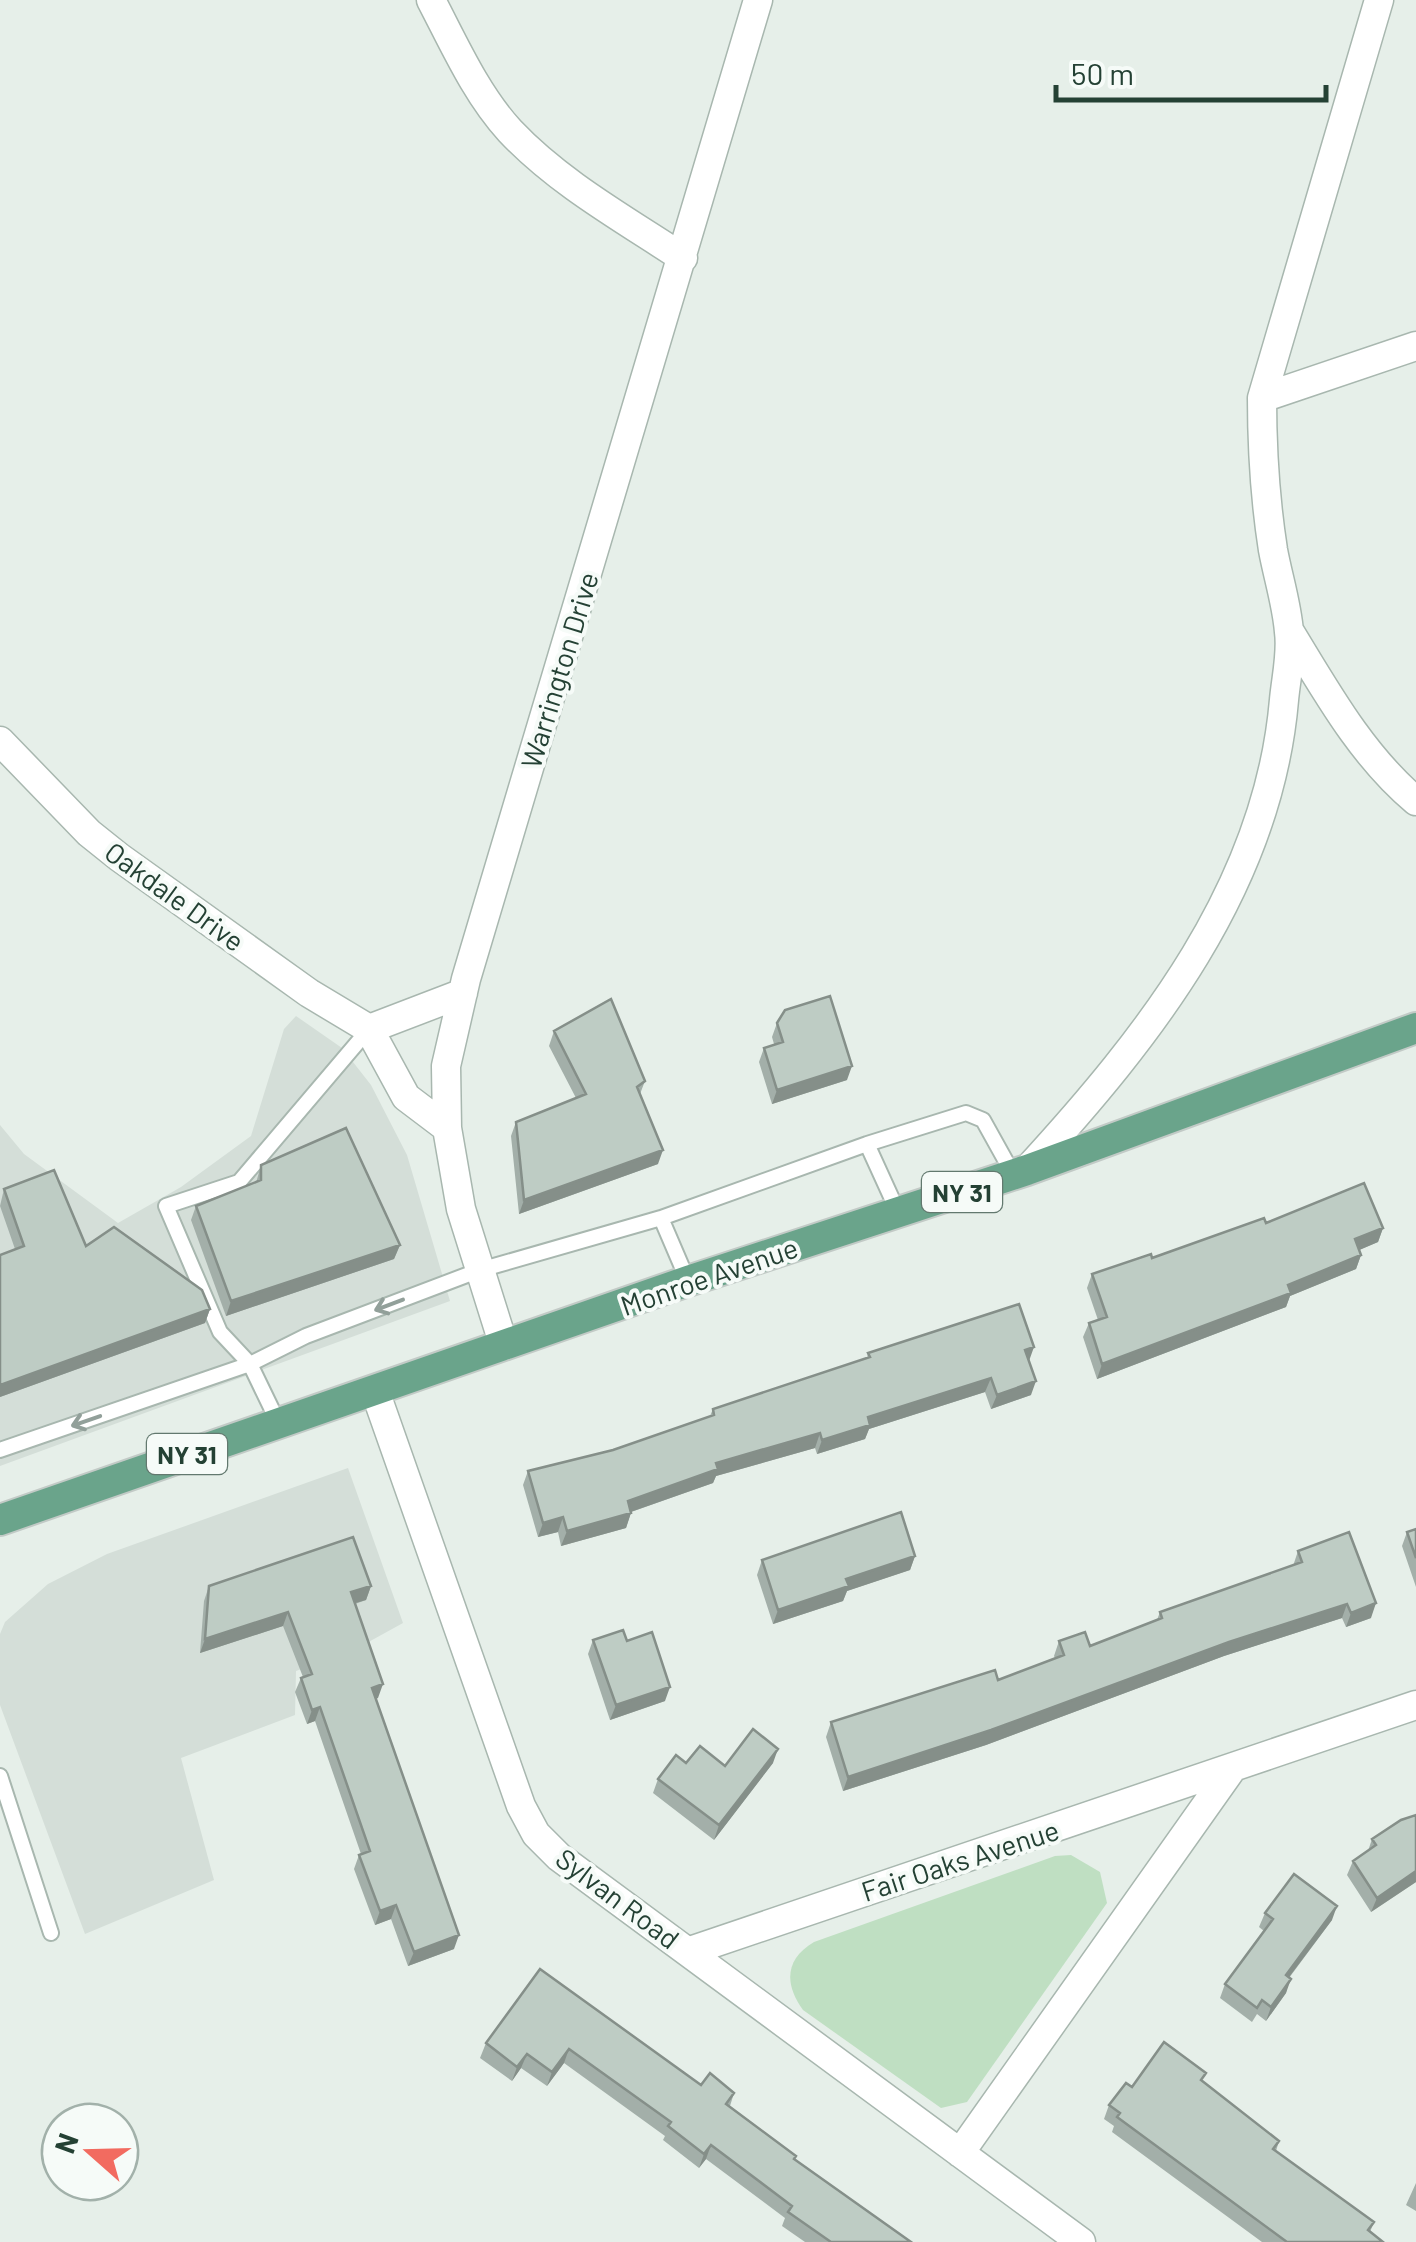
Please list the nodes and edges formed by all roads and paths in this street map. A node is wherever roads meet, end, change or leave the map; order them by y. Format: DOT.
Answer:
graph roads {
  1 [pos="431,0"];
  2 [pos="758,0"];
  3 [pos="1379,0"];
  4 [pos="683,258"];
  5 [pos="1416,346"];
  6 [pos="1262,398"];
  7 [pos="1290,632"];
  8 [pos="0,741"];
  9 [pos="1416,801"];
  10 [pos="463,992"];
  11 [pos="369,1028"];
  12 [pos="1416,1028"];
  13 [pos="447,1128"];
  14 [pos="866,1144"];
  15 [pos="1020,1172"];
  16 [pos="898,1212"];
  17 [pos="661,1218"];
  18 [pos="480,1270"];
  19 [pos="688,1281"];
  20 [pos="504,1346"];
  21 [pos="250,1364"];
  22 [pos="374,1390"];
  23 [pos="278,1422"];
  24 [pos="0,1450"];
  25 [pos="0,1520"];
  26 [pos="1416,1705"];
  27 [pos="1230,1770"];
  28 [pos="0,1776"];
  29 [pos="5,1807"];
  30 [pos="51,1933"];
  31 [pos="690,1951"];
  32 [pos="960,2152"];
  33 [pos="1080,2242"];
  1 -- 4 [label="street"];
  2 -- 4 [label="street, Warrington Drive"];
  3 -- 6 [label="street"];
  4 -- 10 [label="street, Warrington Drive"];
  5 -- 6 [label="street"];
  6 -- 7 [label="street"];
  7 -- 9 [label="street"];
  7 -- 15 [label="street"];
  8 -- 11 [label="street, Oakdale Drive"];
  10 -- 11 [label="street"];
  10 -- 13 [label="street, Warrington Drive"];
  11 -- 13 [label="street"];
  11 -- 21 [label="lane"];
  12 -- 15 [label="main road, Monroe Avenue / NY 31"];
  13 -- 18 [label="street, Warrington Drive"];
  14 -- 15 [label="lane"];
  14 -- 16 [label="lane"];
  14 -- 17 [label="lane"];
  15 -- 16 [label="main road, Monroe Avenue / NY 31"];
  16 -- 19 [label="main road, Monroe Avenue / NY 31"];
  17 -- 18 [label="lane"];
  17 -- 19 [label="lane"];
  18 -- 20 [label="street, Warrington Drive"];
  18 -- 21 [label="lane, one-way"];
  19 -- 20 [label="main road, Monroe Avenue / NY 31"];
  20 -- 22 [label="main road, Monroe Avenue / NY 31"];
  21 -- 23 [label="lane"];
  21 -- 24 [label="lane, one-way"];
  22 -- 23 [label="main road, Monroe Avenue / NY 31"];
  22 -- 31 [label="street, Sylvan Road"];
  23 -- 25 [label="main road, Monroe Avenue / NY 31"];
  26 -- 27 [label="street, Fair Oaks Avenue"];
  27 -- 31 [label="street, Fair Oaks Avenue"];
  27 -- 32 [label="street"];
  28 -- 29 [label="lane"];
  29 -- 30 [label="lane"];
  31 -- 32 [label="street, Sylvan Road"];
  32 -- 33 [label="street, Sylvan Road"];
}
